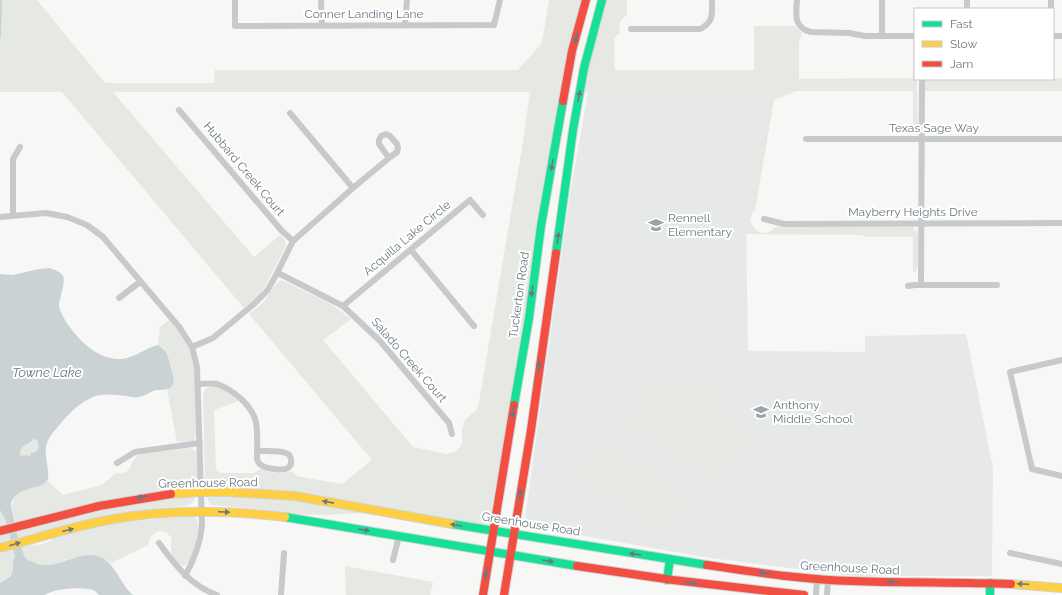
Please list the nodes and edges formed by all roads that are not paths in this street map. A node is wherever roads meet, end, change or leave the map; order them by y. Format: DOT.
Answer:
graph roads {
  1 [pos="235,0"];
  2 [pos="321,0"];
  3 [pos="407,0"];
  4 [pos="500,0"];
  5 [pos="586,0"];
  6 [pos="602,0"];
  7 [pos="712,0"];
  8 [pos="797,0"];
  9 [pos="882,0"];
  10 [pos="405,25"];
  11 [pos="322,26"];
  12 [pos="631,29"];
  13 [pos="882,35"];
  14 [pos="914,36"];
  15 [pos="922,80"];
  16 [pos="179,110"];
  17 [pos="290,113"];
  18 [pos="561,118"];
  19 [pos="575,121"];
  20 [pos="806,139"];
  21 [pos="922,139"];
  22 [pos="1062,139"];
  23 [pos="20,147"];
  24 [pos="389,158"];
  25 [pos="353,188"];
  26 [pos="13,215"];
  27 [pos="483,215"];
  28 [pos="0,217"];
  29 [pos="764,219"];
  30 [pos="921,223"];
  31 [pos="1062,223"];
  32 [pos="293,241"];
  33 [pos="411,250"];
  34 [pos="278,272"];
  35 [pos="140,282"];
  36 [pos="921,285"];
  37 [pos="997,285"];
  38 [pos="908,286"];
  39 [pos="119,298"];
  40 [pos="343,306"];
  41 [pos="474,326"];
  42 [pos="192,347"];
  43 [pos="1062,360"];
  44 [pos="198,384"];
  45 [pos="452,434"];
  46 [pos="200,443"];
  47 [pos="257,451"];
  48 [pos="117,463"];
  49 [pos="1062,476"];
  50 [pos="201,492"];
  51 [pos="202,511"];
  52 [pos="0,531"];
  53 [pos="494,531"];
  54 [pos="514,534"];
  55 [pos="399,536"];
  56 [pos="159,543"];
  57 [pos="0,548"];
  58 [pos="490,552"];
  59 [pos="284,553"];
  60 [pos="1010,553"];
  61 [pos="510,555"];
  62 [pos="670,559"];
  63 [pos="393,560"];
  64 [pos="1062,564"];
  65 [pos="185,576"];
  66 [pos="666,580"];
  67 [pos="817,580"];
  68 [pos="828,581"];
  69 [pos="990,583"];
  70 [pos="1062,588"];
  71 [pos="217,595"];
  72 [pos="281,595"];
  73 [pos="483,595"];
  74 [pos="504,595"];
  75 [pos="804,595"];
  76 [pos="816,595"];
  77 [pos="827,595"];
  78 [pos="990,595"];
  1 -- 11 [label="street, Conner Landing Lane"];
  2 -- 11 [label="street"];
  3 -- 10 [label="street"];
  4 -- 10 [label="street, Conner Landing Lane"];
  5 -- 18 [label="main road, Tuckerton Road, one-way"];
  19 -- 6 [label="main road, one-way"];
  7 -- 12 [label="street"];
  8 -- 13 [label="street"];
  9 -- 13 [label="street"];
  10 -- 11 [label="street, Conner Landing Lane"];
  13 -- 14 [label="street"];
  15 -- 21 [label="street"];
  16 -- 32 [label="street, Hubbard Creek Court"];
  17 -- 25 [label="street"];
  18 -- 19 [label="main road"];
  18 -- 53 [label="main road, Tuckerton Road, one-way"];
  54 -- 19 [label="main road, one-way"];
  20 -- 21 [label="street, Texas Sage Way"];
  21 -- 22 [label="street, Texas Sage Way"];
  21 -- 30 [label="street"];
  23 -- 26 [label="street"];
  24 -- 25 [label="street"];
  25 -- 32 [label="street"];
  26 -- 28 [label="street"];
  26 -- 35 [label="street"];
  27 -- 33 [label="street, Acquilla Lake Circle"];
  29 -- 30 [label="street, Mayberry Heights Drive"];
  30 -- 31 [label="street, Mayberry Heights Drive"];
  30 -- 36 [label="street"];
  32 -- 34 [label="street"];
  33 -- 40 [label="street, Acquilla Lake Circle"];
  33 -- 41 [label="street"];
  34 -- 40 [label="street, Salado Creek Court"];
  34 -- 42 [label="street"];
  35 -- 39 [label="street"];
  35 -- 42 [label="street"];
  36 -- 37 [label="street"];
  36 -- 38 [label="street"];
  40 -- 45 [label="street, Salado Creek Court"];
  42 -- 44 [label="street"];
  43 -- 49 [label="street"];
  44 -- 46 [label="street"];
  44 -- 47 [label="street"];
  46 -- 48 [label="street"];
  46 -- 50 [label="street"];
  47 -- 47 [label="street"];
  50 -- 51 [label="street"];
  50 -- 52 [label="main road, Greenhouse Road, one-way"];
  53 -- 50 [label="main road, Greenhouse Road, one-way"];
  51 -- 55 [label="main road, one-way"];
  57 -- 51 [label="main road, one-way"];
  51 -- 65 [label="street"];
  53 -- 54 [label="main road, Greenhouse Road"];
  53 -- 58 [label="main road, Tuckerton Road"];
  54 -- 61 [label="main road"];
  62 -- 54 [label="main road, Greenhouse Road, one-way"];
  55 -- 58 [label="main road"];
  55 -- 63 [label="street"];
  56 -- 65 [label="street"];
  58 -- 61 [label="main road"];
  58 -- 73 [label="main road, Tuckerton Road, one-way"];
  59 -- 72 [label="street"];
  60 -- 64 [label="street"];
  61 -- 66 [label="main road, one-way"];
  61 -- 74 [label="main road"];
  62 -- 66 [label="main road"];
  67 -- 62 [label="main road, Greenhouse Road, one-way"];
  65 -- 71 [label="street"];
  66 -- 75 [label="main road, one-way"];
  67 -- 68 [label="main road, Greenhouse Road"];
  67 -- 76 [label="street"];
  69 -- 68 [label="main road, Greenhouse Road, one-way"];
  68 -- 77 [label="street"];
  70 -- 69 [label="main road, Greenhouse Road, one-way"];
  69 -- 78 [label="main road"];
}
